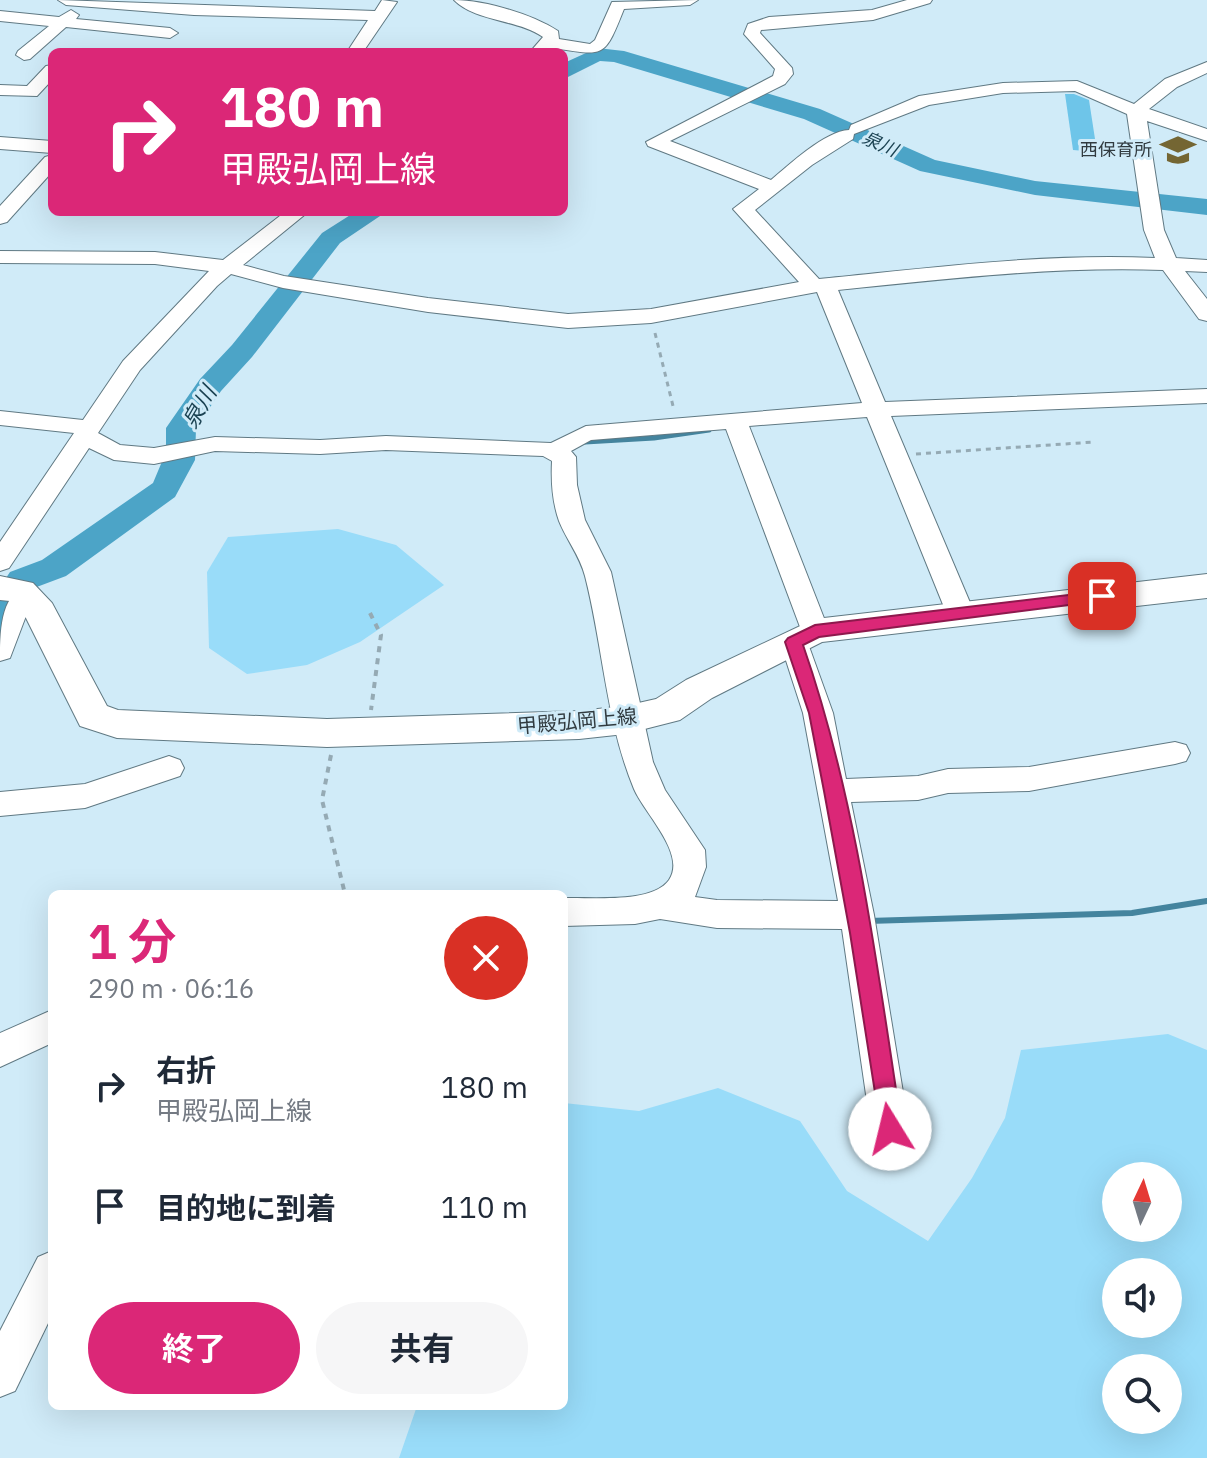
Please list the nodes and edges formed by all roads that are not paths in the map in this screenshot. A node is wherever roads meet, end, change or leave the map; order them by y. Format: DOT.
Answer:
graph roads {
  1 [pos="66,0"];
  2 [pos="210,0"];
  3 [pos="390,0"];
  4 [pos="462,0"];
  5 [pos="690,0"];
  6 [pos="924,0"];
  7 [pos="89,1"];
  8 [pos="147,4"];
  9 [pos="194,10"];
  10 [pos="0,16"];
  11 [pos="380,16"];
  12 [pos="63,21"];
  13 [pos="113,26"];
  14 [pos="170,33"];
  15 [pos="154,48"];
  16 [pos="358,48"];
  17 [pos="543,48"];
  18 [pos="568,48"];
  19 [pos="48,58"];
  20 [pos="1207,67"];
  21 [pos="48,74"];
  22 [pos="0,90"];
  23 [pos="1136,111"];
  24 [pos="1207,135"];
  25 [pos="0,143"];
  26 [pos="48,147"];
  27 [pos="48,165"];
  28 [pos="774,188"];
  29 [pos="293,216"];
  30 [pos="0,218"];
  31 [pos="0,257"];
  32 [pos="1167,262"];
  33 [pos="1207,266"];
  34 [pos="227,267"];
  35 [pos="820,285"];
  36 [pos="1207,314"];
  37 [pos="1207,396"];
  38 [pos="877,412"];
  39 [pos="0,418"];
  40 [pos="737,427"];
  41 [pos="88,432"];
  42 [pos="560,454"];
  43 [pos="11,585"];
  44 [pos="1207,586"];
  45 [pos="960,612"];
  46 [pos="804,637"];
  47 [pos="0,651"];
  48 [pos="622,720"];
  49 [pos="1175,753"];
  50 [pos="169,768"];
  51 [pos="834,791"];
  52 [pos="0,804"];
  53 [pos="660,905"];
  54 [pos="568,912"];
  55 [pos="859,924"];
  56 [pos="48,1028"];
  57 [pos="0,1051"];
  58 [pos="890,1129"];
  59 [pos="48,1279"];
  60 [pos="0,1376"];
  1 -- 7 [label="street"];
  2 -- 9 [label="street"];
  3 -- 11 [label="street"];
  4 -- 17 [label="street"];
  5 -- 18 [label="street"];
  6 -- 28 [label="street"];
  7 -- 8 [label="street"];
  7 -- 12 [label="street"];
  8 -- 9 [label="street"];
  8 -- 13 [label="street"];
  9 -- 11 [label="street"];
  9 -- 14 [label="street"];
  10 -- 12 [label="street"];
  11 -- 16 [label="street"];
  12 -- 13 [label="street"];
  12 -- 19 [label="street"];
  13 -- 14 [label="street"];
  14 -- 15 [label="street"];
  20 -- 23 [label="street"];
  21 -- 22 [label="street"];
  23 -- 24 [label="street"];
  23 -- 28 [label="street"];
  23 -- 32 [label="street"];
  25 -- 26 [label="street"];
  27 -- 30 [label="street"];
  28 -- 35 [label="street"];
  29 -- 34 [label="street"];
  31 -- 34 [label="street"];
  32 -- 33 [label="street"];
  32 -- 35 [label="street"];
  32 -- 36 [label="street"];
  34 -- 35 [label="street"];
  34 -- 41 [label="street"];
  35 -- 38 [label="street"];
  37 -- 38 [label="street"];
  38 -- 40 [label="street"];
  38 -- 45 [label="street"];
  39 -- 41 [label="street"];
  40 -- 42 [label="street"];
  40 -- 46 [label="street"];
  41 -- 42 [label="street"];
  41 -- 43 [label="street"];
  42 -- 48 [label="street"];
  43 -- 47 [label="street"];
  43 -- 48 [label="main road, 甲殿弘岡上線"];
  44 -- 45 [label="main road, 甲殿弘岡上線"];
  45 -- 46 [label="main road, 甲殿弘岡上線"];
  46 -- 48 [label="main road, 甲殿弘岡上線"];
  46 -- 51 [label="street"];
  48 -- 53 [label="street"];
  49 -- 51 [label="street"];
  50 -- 52 [label="street"];
  51 -- 55 [label="street"];
  53 -- 54 [label="street"];
  53 -- 55 [label="street"];
  55 -- 58 [label="street"];
  56 -- 57 [label="street"];
  59 -- 60 [label="street"];
}
